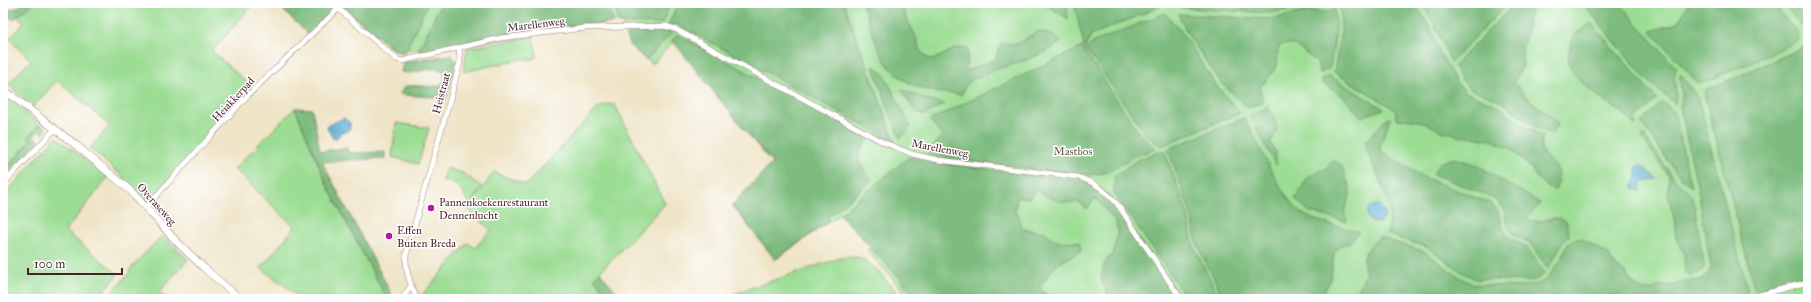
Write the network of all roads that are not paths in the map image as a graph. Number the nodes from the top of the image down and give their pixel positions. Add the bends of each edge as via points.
1 (332, 3) edge
2 (338, 9) junction
3 (459, 48) junction
4 (3, 89) edge
5 (54, 129) junction
6 (4, 182) edge
7 (147, 206) junction
8 (1808, 282) edge
9 (411, 286) junction
10 (240, 299) edge
11 (402, 299) edge
12 (417, 299) edge
13 (1181, 299) edge
14 (1745, 299) edge

1 - 2 street
2 - 3 street via 396,59 402,61
2 - 7 street, Heiakkerpad via 248,95
3 - 9 street, Heistraat via 460,62 406,255 405,266
3 - 13 street, Marellenweg via 501,38 585,28 665,26 682,32 884,142 912,154 946,161 1078,177 1093,182 1107,192 1118,205
4 - 5 street, Overaseweg
5 - 6 street
5 - 7 street, Overaseweg
7 - 10 street, Overaseweg via 187,252
8 - 14 street
9 - 11 street
9 - 12 street, Heistraat

